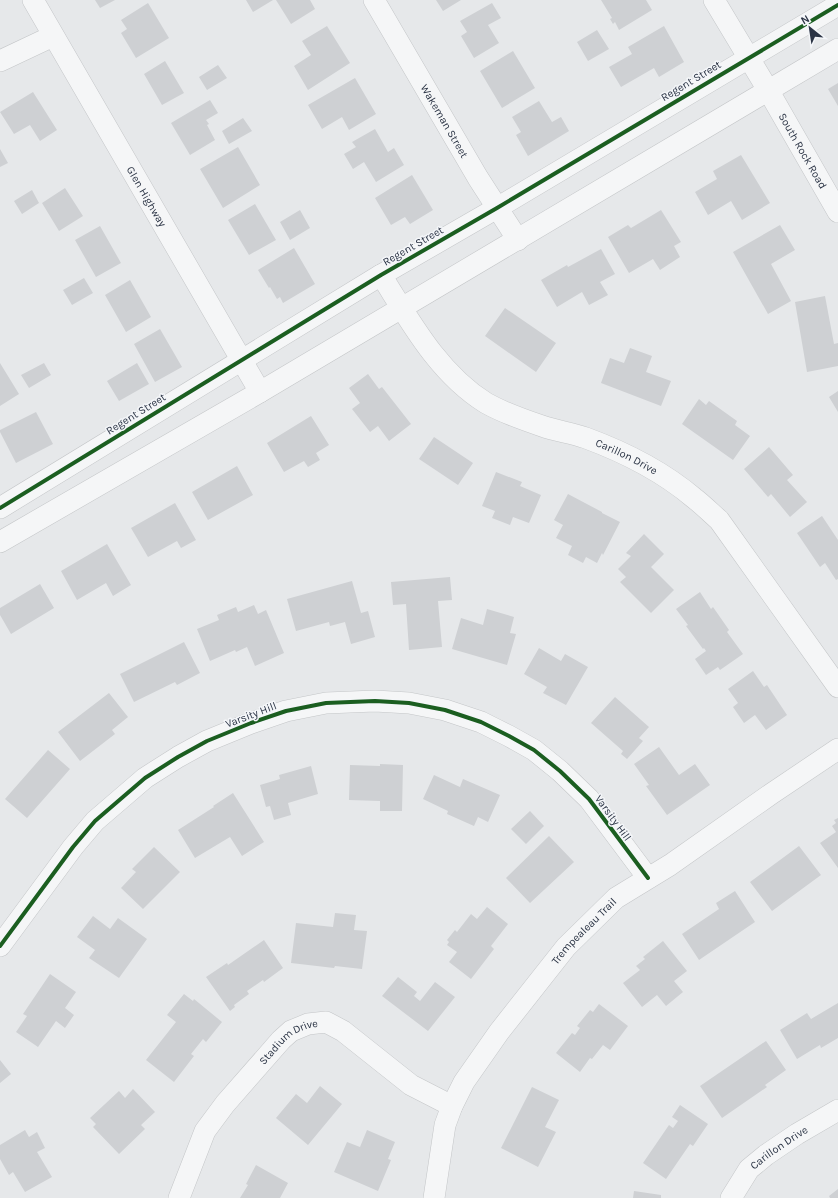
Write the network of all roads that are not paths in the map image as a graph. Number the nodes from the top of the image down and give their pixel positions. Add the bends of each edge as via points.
1 (33, 0) edge
2 (374, 0) edge
3 (714, 0) edge
4 (838, 5) edge
5 (53, 36) junction
6 (838, 49) edge
7 (749, 57) junction
8 (0, 61) edge
9 (768, 90) junction
10 (497, 208) junction
11 (838, 212) edge
12 (518, 240) junction
13 (381, 274) junction
14 (402, 308) junction
15 (241, 360) junction
16 (260, 392) junction
17 (0, 508) edge
18 (2, 535) edge
19 (838, 687) edge
20 (838, 749) edge
21 (648, 878) junction
22 (0, 946) edge
23 (452, 1106) junction
24 (838, 1110) edge
25 (179, 1198) edge
26 (434, 1198) edge
27 (731, 1198) edge

1 - 5 street, Glen Highway
2 - 10 street, Wakeman Street
3 - 7 street, South Rock Road
4 - 7 street, Regent Street
5 - 8 street
5 - 15 street, Glen Highway
6 - 9 street
7 - 9 street, South Rock Road
7 - 10 street, Regent Street
9 - 11 street, South Rock Road
9 - 12 street
10 - 12 street, Wakeman Street
10 - 13 street, Regent Street
12 - 14 street
13 - 14 street, Carillon Drive
13 - 15 street, Regent Street
14 - 16 street
14 - 19 street, Carillon Drive via 436,358 462,385 486,403 542,426 585,437 627,455 667,477 694,498 719,520
15 - 16 street, Glen Highway
15 - 17 street, Regent Street
16 - 18 street
20 - 21 street, Trempealeau Trail
21 - 22 street, Varsity Hill via 589,799 534,750 510,736 481,722 445,710 409,703 326,703 286,711 207,741 145,778 95,821 44,884
21 - 23 street, Trempealeau Trail via 616,898 566,947 499,1032 464,1082
23 - 25 street, Stadium Drive via 411,1085 343,1031 326,1022 308,1024 291,1031 281,1040 225,1104 205,1131
23 - 26 street, Trempealeau Trail via 445,1125
24 - 27 street, Carillon Drive via 766,1155 749,1169

